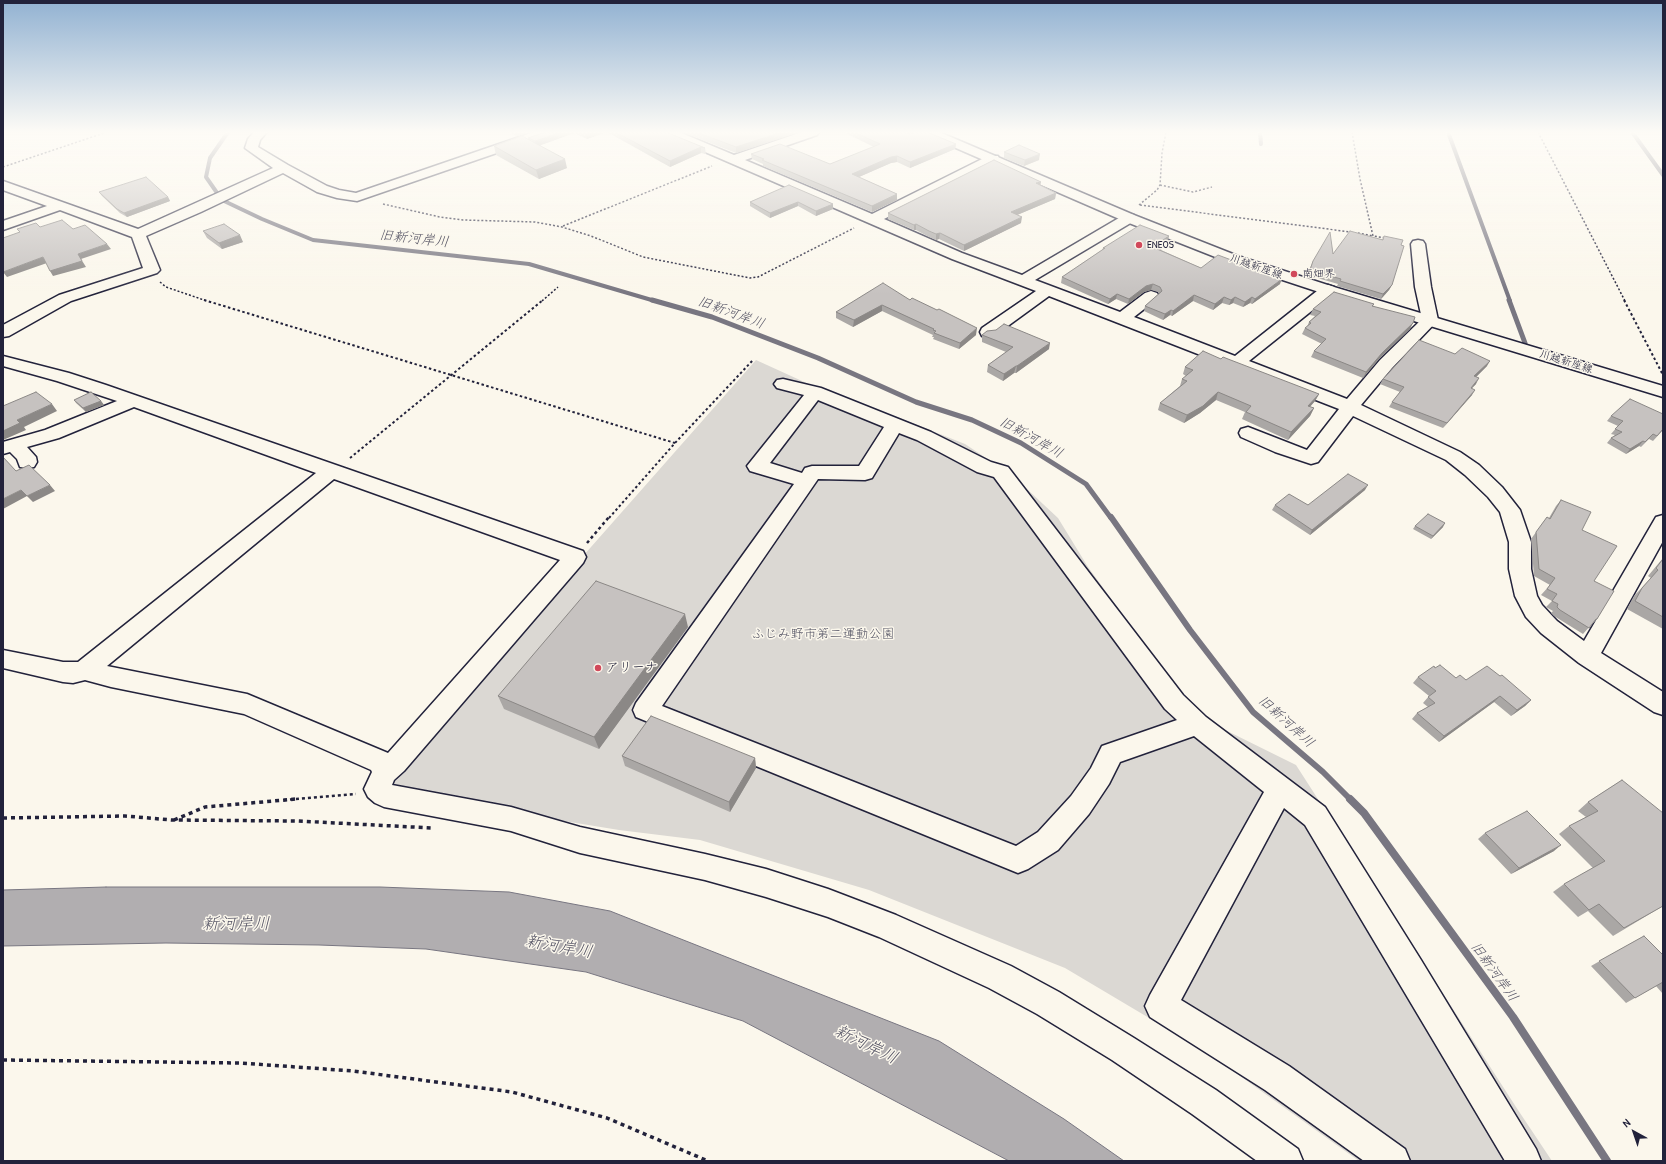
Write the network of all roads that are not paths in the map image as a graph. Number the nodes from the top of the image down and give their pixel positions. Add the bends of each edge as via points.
1 (7, 186) edge
2 (244, 186) edge
3 (317, 186) edge
4 (390, 186) edge
5 (798, 186) edge
6 (937, 186) edge
7 (1055, 186) edge
8 (59, 206) junction
9 (873, 218) junction
10 (1127, 218) junction
11 (3, 226) edge
12 (138, 234) junction
13 (1418, 244) road end
14 (1023, 281) junction
15 (1048, 290) junction
16 (1328, 290) junction
17 (1152, 296) dead end
18 (1122, 318) junction
19 (1430, 320) junction
20 (3, 332) edge
21 (988, 332) edge
22 (3, 361) edge
23 (1238, 362) junction
24 (783, 384) dead end
25 (815, 392) junction
26 (1663, 392) edge
27 (133, 401) junction
28 (1350, 407) junction
29 (895, 424) junction
30 (1248, 432) dead end
31 (8, 446) edge
32 (27, 462) dead end
33 (332, 471) junction
34 (807, 481) junction
35 (1663, 522) edge
36 (1587, 656) junction
37 (3, 659) edge
38 (85, 670) junction
39 (1663, 705) edge
40 (1197, 724) junction
41 (382, 782) junction
42 (1280, 789) junction
43 (1286, 1161) edge
44 (1393, 1161) edge
45 (1524, 1161) edge

1 - 8 street
2 - 12 street
3 - 4 street via 357,198
5 - 9 street
6 - 9 street
7 - 10 street, 川越新座線
8 - 11 street
8 - 12 street
9 - 14 street via 957,256
10 - 14 street
10 - 16 street, 川越新座線 via 1202,248
12 - 20 street via 152,270 65,298
13 - 19 street
14 - 15 street
15 - 18 street
15 - 21 street
16 - 19 street, 川越新座線
16 - 23 street
17 - 18 street
18 - 23 street
19 - 26 street, 川越新座線
19 - 28 street via 1386,364
22 - 27 street via 63,377
23 - 28 street
24 - 25 street
25 - 29 street
25 - 34 street via 757,466
27 - 31 street via 52,434
27 - 33 street
28 - 30 street via 1311,458
28 - 36 street via 1453,456 1495,492 1510,510 1520,542 1520,569 1526,596 1534,611 1549,627
29 - 34 street via 865,472 812,474
29 - 40 street via 984,467 1001,472 1174,702
31 - 32 street via 26,457
33 - 38 street
33 - 41 street via 575,557 395,763
34 - 40 street via 645,710 1018,860 1048,841 1070,817 1100,776 1111,754
35 - 36 street
36 - 39 street
37 - 38 street via 63,672
38 - 41 street via 248,704 381,762
40 - 42 street
41 - 43 street via 384,795 512,819 580,840 705,867 828,903 886,925 1000,977 1048,1003 1204,1102
42 - 44 street via 1161,1006 1277,1078
42 - 45 street via 1315,816

